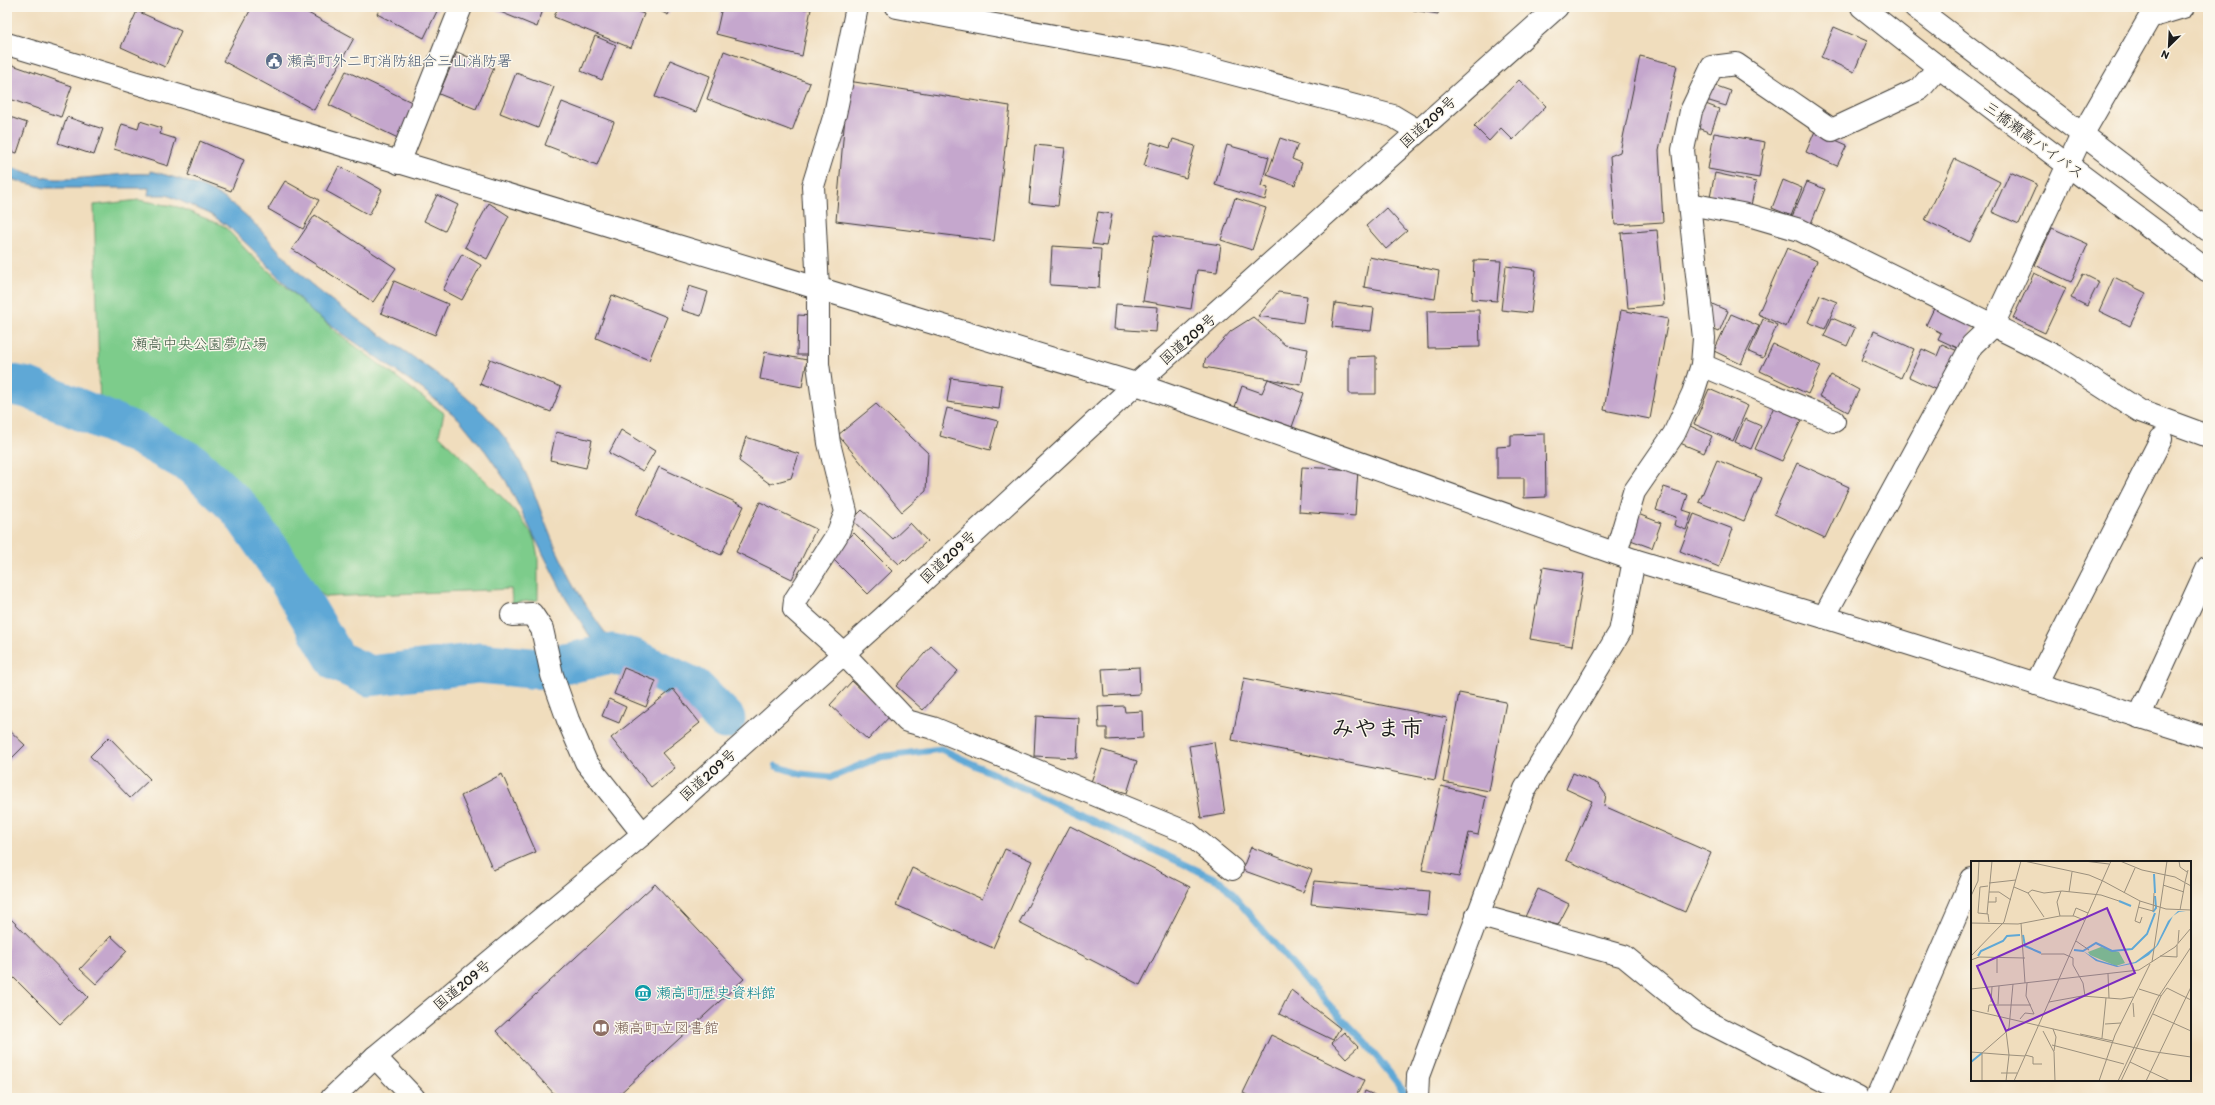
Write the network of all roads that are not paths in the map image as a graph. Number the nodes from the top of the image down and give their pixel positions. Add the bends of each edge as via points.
1 (461, 7) edge
2 (857, 7) edge
3 (897, 7) edge
4 (1557, 7) edge
5 (1862, 7) edge
6 (1915, 7) edge
7 (2183, 7) edge
8 (7, 44) edge
9 (1938, 68) junction
10 (1418, 131) junction
11 (2082, 135) junction
12 (399, 163) junction
13 (2068, 164) junction
14 (1690, 204) junction
15 (2208, 230) edge
16 (2208, 271) edge
17 (818, 289) junction
18 (1993, 324) junction
19 (1702, 365) junction
20 (1136, 384) junction
21 (1834, 421) dead end
22 (2208, 436) edge
23 (2161, 439) dead end
24 (1625, 556) junction
25 (2208, 567) edge
26 (512, 615) dead end
27 (1824, 616) junction
28 (843, 653) junction
29 (2036, 684) junction
30 (2139, 717) junction
31 (2208, 738) edge
32 (643, 834) junction
33 (1232, 869) dead end
34 (1971, 881) edge
35 (1477, 915) junction
36 (375, 1058) junction
37 (332, 1098) edge
38 (414, 1098) edge
39 (1417, 1098) edge
40 (1858, 1098) edge
41 (1877, 1098) edge

1 - 12 main road
2 - 17 main road via 835,114 813,186
3 - 10 main road via 1173,58 1393,116
4 - 10 main road, 国道209号
5 - 9 main road, 三橋瀬高バイパス
6 - 11 main road
7 - 11 main road via 2150,17
8 - 12 main road
9 - 13 main road, 三橋瀬高バイパス
9 - 14 main road via 1920,89 1832,130 1736,64 1712,67 1691,111 1683,150
10 - 20 main road, 国道209号
11 - 13 main road
11 - 15 main road
12 - 17 main road
13 - 16 main road, 三橋瀬高バイパス
13 - 18 main road
14 - 18 main road via 1752,216 1800,230
14 - 19 main road via 1704,338
17 - 20 main road
17 - 28 main road via 818,364 829,442 846,512 837,535 795,600 794,609
18 - 22 main road via 2055,356 2140,411
18 - 27 main road via 1972,345
19 - 21 main road
19 - 24 main road via 1693,393 1674,434 1634,492
20 - 24 main road
20 - 28 main road, 国道209号
23 - 29 main road
24 - 27 main road
24 - 35 main road via 1620,632 1525,789
25 - 30 main road
26 - 32 main road via 532,614 542,629 552,675 586,762
27 - 29 main road
28 - 32 main road, 国道209号
28 - 33 main road via 906,721 933,728 1188,833
29 - 30 main road
30 - 31 main road
32 - 36 main road, 国道209号
34 - 41 main road
35 - 39 main road via 1418,1076
35 - 40 main road via 1624,956 1700,1018
36 - 37 main road, 国道209号
36 - 38 main road

